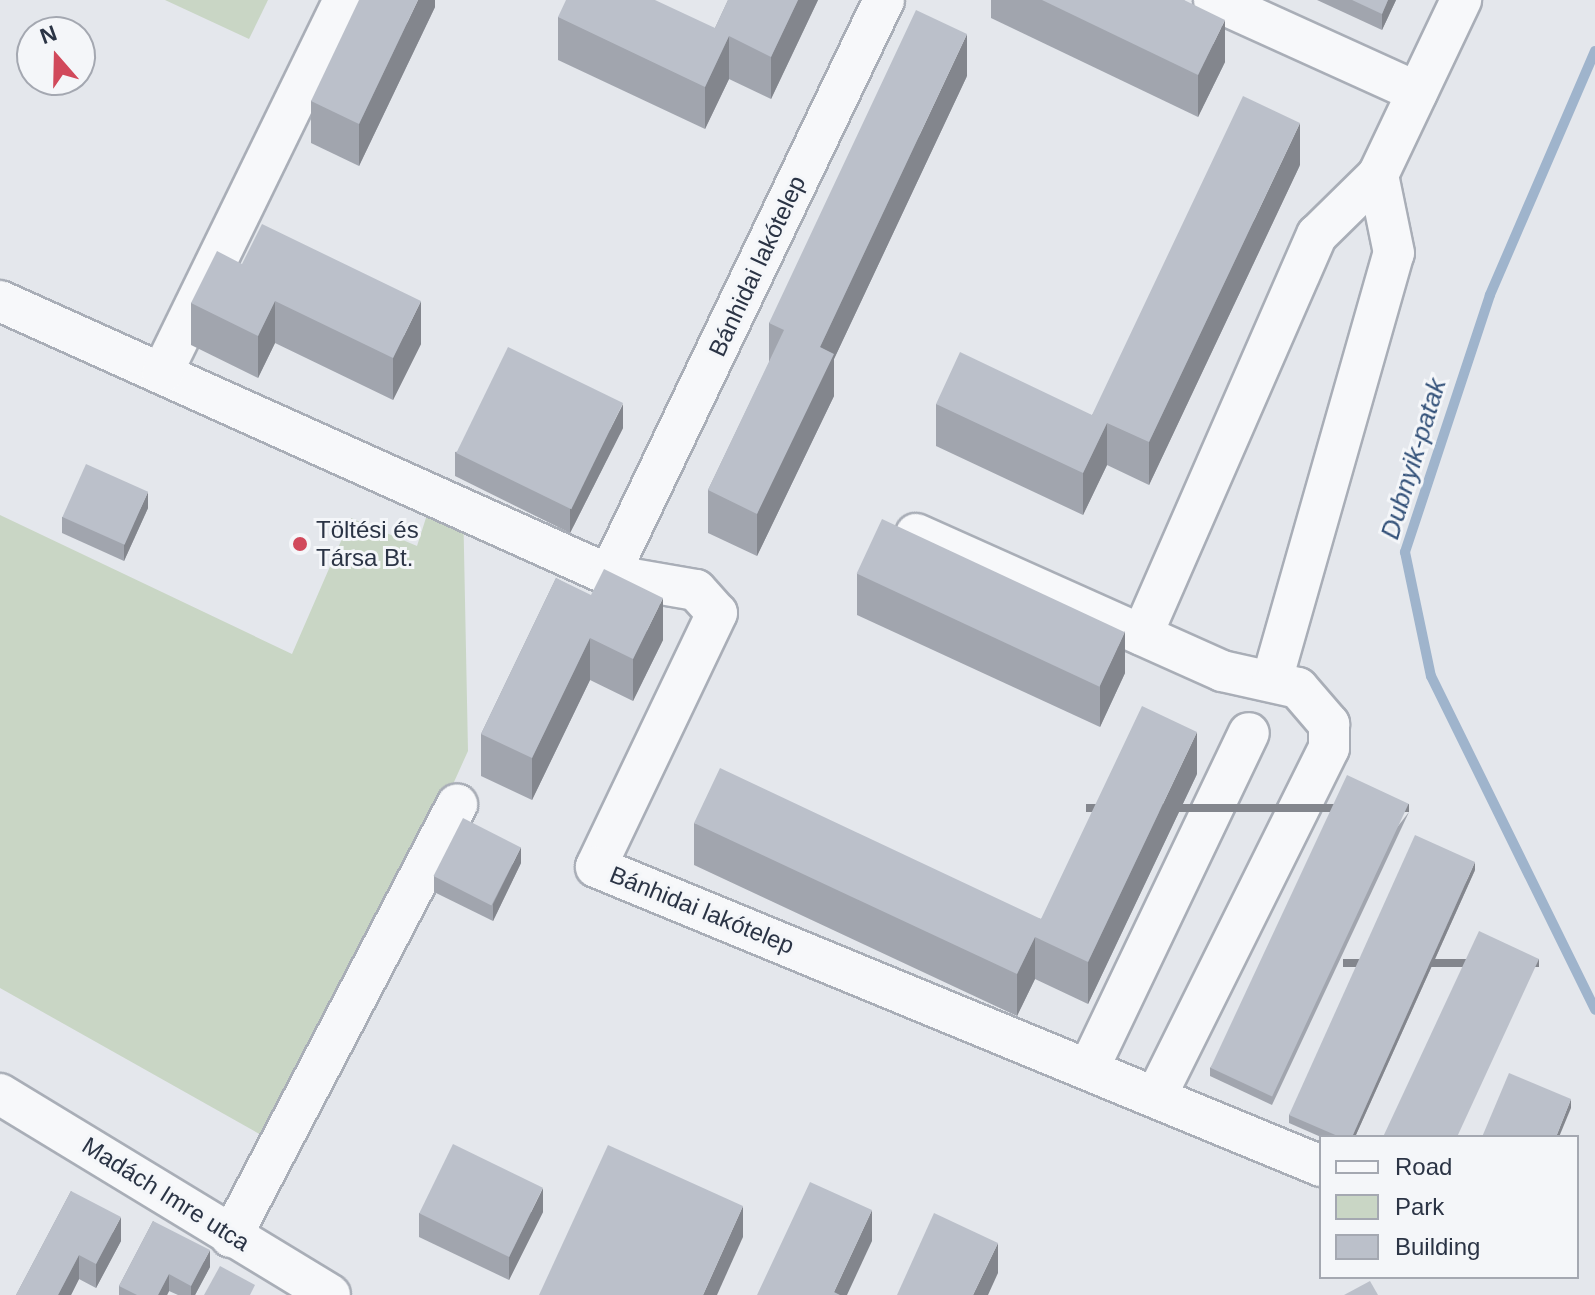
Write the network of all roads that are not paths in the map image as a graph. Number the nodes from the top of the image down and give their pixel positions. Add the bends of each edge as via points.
1 (344, 0) edge
2 (884, 0) edge
3 (1214, 0) edge
4 (1461, 0) edge
5 (1417, 92) junction
6 (1378, 175) junction
7 (0, 301) edge
8 (162, 373) junction
9 (916, 534) edge
10 (609, 575) junction
11 (1142, 635) junction
12 (1272, 680) junction
13 (1249, 733) dead end
14 (457, 804) dead end
15 (1089, 1068) junction
16 (0, 1094) edge
17 (1156, 1096) junction
18 (1319, 1165) edge
19 (231, 1237) junction
20 (330, 1295) edge

1 - 8 street
2 - 10 street, Bánhidai lakótelep
3 - 5 street
4 - 5 street
5 - 6 street
6 - 11 street via 1317,235
6 - 12 street via 1394,253
7 - 8 street, Bánhidai lakótelep
8 - 10 street, Bánhidai lakótelep
9 - 11 street
10 - 15 street, Bánhidai lakótelep via 696,590 717,613 596,867
11 - 12 street via 1222,671
12 - 17 street via 1298,688 1317,705 1329,724 1329,748
13 - 15 street
14 - 19 street
15 - 17 street, Bánhidai lakótelep
16 - 19 street, Madách Imre utca
17 - 18 street, Bánhidai lakótelep
19 - 20 street, Madách Imre utca

